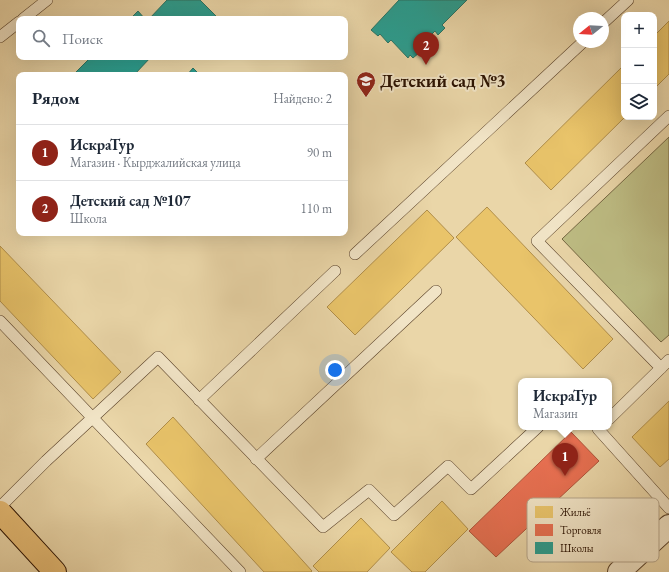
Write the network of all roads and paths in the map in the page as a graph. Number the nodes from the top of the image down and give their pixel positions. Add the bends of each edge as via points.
1 (47, 0) edge
2 (628, 0) edge
3 (27, 16) edge
4 (609, 17) edge
5 (16, 24) edge
6 (0, 37) edge
7 (577, 48) edge
8 (669, 116) edge
9 (355, 254) dead end
10 (335, 271) dead end
11 (436, 291) dead end
12 (0, 321) edge
13 (665, 364) edge
14 (199, 400) junction
15 (612, 415) edge
16 (93, 418) junction
17 (535, 430) edge
18 (600, 430) edge
19 (256, 459) junction
20 (0, 508) edge
21 (669, 508) edge
22 (0, 512) edge
23 (669, 526) edge
24 (659, 535) edge
25 (630, 562) edge
26 (55, 572) edge
27 (240, 572) edge
28 (619, 572) edge

1 - 3 lane
2 - 4 lane
5 - 6 lane
7 - 9 lane
8 - 13 lane via 537,241
10 - 14 lane
11 - 19 lane
12 - 16 lane
13 - 15 lane
14 - 16 lane via 158,357
14 - 19 lane
16 - 20 lane
16 - 27 lane
17 - 19 lane via 471,488 448,466 394,515 369,490 323,527
18 - 21 lane
22 - 26 main road
23 - 24 street
25 - 28 street

